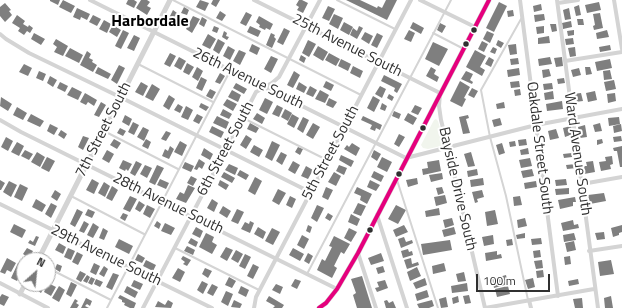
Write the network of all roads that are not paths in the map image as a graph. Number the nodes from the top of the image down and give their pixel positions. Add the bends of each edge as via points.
1 (90, 0) edge
2 (170, 0) edge
3 (173, 0) edge
4 (254, 0) edge
5 (320, 0) edge
6 (337, 0) edge
7 (411, 0) edge
8 (420, 0) edge
9 (450, 0) edge
10 (489, 0) edge
11 (520, 0) edge
12 (578, 0) edge
13 (614, 0) edge
14 (557, 2) edge
15 (444, 12) junction
16 (522, 18) junction
17 (306, 25) junction
18 (620, 26) edge
19 (475, 27) junction
20 (395, 29) junction
21 (154, 32) junction
22 (0, 34) edge
23 (433, 34) junction
24 (464, 49) junction
25 (622, 49) edge
26 (622, 52) edge
27 (288, 58) junction
28 (565, 61) junction
29 (378, 62) junction
30 (137, 64) junction
31 (230, 70) junction
32 (410, 78) junction
33 (265, 87) junction
34 (440, 93) junction
35 (361, 95) junction
36 (120, 97) junction
37 (213, 102) junction
38 (622, 109) edge
39 (243, 118) junction
40 (572, 118) junction
41 (0, 120) edge
42 (536, 126) junction
43 (345, 127) junction
44 (103, 131) junction
45 (196, 135) junction
46 (490, 137) junction
47 (376, 143) junction
48 (448, 148) junction
49 (226, 150) junction
50 (406, 158) junction
51 (327, 160) junction
52 (86, 164) junction
53 (178, 169) junction
54 (396, 178) junction
55 (622, 178) edge
56 (582, 184) junction
57 (310, 192) junction
58 (70, 196) junction
59 (162, 201) junction
60 (0, 204) edge
61 (377, 215) junction
62 (191, 216) junction
63 (53, 230) junction
64 (144, 234) junction
65 (622, 246) edge
66 (174, 248) junction
67 (589, 251) junction
68 (42, 252) edge
69 (358, 253) junction
70 (276, 258) junction
71 (128, 266) junction
72 (56, 272) edge
73 (307, 274) junction
74 (157, 280) junction
75 (0, 284) edge
76 (337, 289) junction
77 (594, 289) junction
78 (259, 290) junction
79 (20, 294) joint
80 (558, 296) junction
81 (111, 300) junction
82 (529, 300) junction
83 (48, 308) edge
84 (107, 308) edge
85 (143, 308) edge
86 (212, 308) edge
87 (254, 308) edge
88 (319, 308) edge
89 (376, 308) edge
90 (407, 308) edge
91 (438, 308) edge
92 (485, 308) edge
93 (531, 308) edge
94 (598, 308) edge

1 - 21 street, 26th Avenue South
2 - 21 street, 7th Street South
3 - 27 lane
4 - 17 street, 25th Avenue South
5 - 17 street, 6th Street South
6 - 20 lane
7 - 20 street, 5th Street South
8 - 15 street
9 - 15 lane
10 - 19 street
11 - 16 street, Oakdale Street South
12 - 14 street
13 - 18 street
14 - 28 street, Ward Avenue South
15 - 19 street
15 - 23 lane
16 - 42 street, Oakdale Street South
16 - 46 lane via 481,90
17 - 27 street, 6th Street South
17 - 29 street, 25th Avenue South
18 - 25 street
19 - 24 street
20 - 29 street, 5th Street South
21 - 30 street, 7th Street South
21 - 31 street, 26th Avenue South
22 - 36 street via 29,53
23 - 24 lane
23 - 32 lane
24 - 34 street
26 - 28 street
27 - 33 street, 6th Street South via 279,77
27 - 35 lane
28 - 40 street, Ward Avenue South
29 - 32 street, 25th Avenue South
29 - 35 street, 5th Street South
30 - 36 street, 7th Street South
30 - 37 lane
31 - 33 street, 26th Avenue South
31 - 37 lane
32 - 34 street, 25th Avenue South
32 - 47 lane
33 - 39 street, 6th Street South via 256,92
33 - 43 street, 26th Avenue South
34 - 48 street, Bayside Drive South via 438,106
34 - 50 street
35 - 43 street, 5th Street South
36 - 44 street, 7th Street South
36 - 45 street
37 - 45 lane
38 - 40 street
39 - 49 street, 6th Street South
39 - 51 lane
40 - 42 street
40 - 56 street, Ward Avenue South
41 - 52 street, 28th Avenue South
42 - 46 street
42 - 80 street, Oakdale Street South
43 - 47 street, 26th Avenue South
43 - 51 street, 5th Street South
44 - 52 street, 7th Street South
44 - 53 lane
45 - 49 street
45 - 53 lane
46 - 48 street
46 - 82 lane
47 - 50 street, 26th Avenue South
47 - 73 lane
48 - 50 street
48 - 92 street, Bayside Drive South
49 - 57 street
49 - 62 street, 6th Street South
50 - 54 street
51 - 57 street, 5th Street South
52 - 58 street, 7th Street South
52 - 59 street, 28th Avenue South
53 - 59 lane
54 - 61 street
54 - 91 lane
55 - 56 street
56 - 67 street, Ward Avenue South
57 - 70 street, 5th Street South
58 - 63 street, 7th Street South
58 - 64 lane
59 - 62 street, 28th Avenue South
59 - 64 lane
60 - 63 street, 29th Avenue South
61 - 69 street
61 - 90 street
62 - 66 street, 6th Street South
62 - 70 street, 28th Avenue South
63 - 68 street, 7th Street South
63 - 71 street, 29th Avenue South
64 - 71 lane
65 - 67 street
66 - 74 street, 6th Street South
66 - 78 lane
67 - 77 street, Ward Avenue South
69 - 76 street
69 - 89 street
70 - 73 street, 28th Avenue South
70 - 78 street, 5th Street South
71 - 74 street, 29th Avenue South
71 - 81 lane
72 - 81 lane
73 - 76 street, 28th Avenue South
74 - 85 street, 6th Street South
74 - 86 street, 29th Avenue South
75 - 79 street
76 - 88 street
77 - 80 street
77 - 94 street, Ward Avenue South
78 - 87 street, 5th Street South
79 - 83 street
80 - 82 street
81 - 84 lane
82 - 92 street
82 - 93 street

